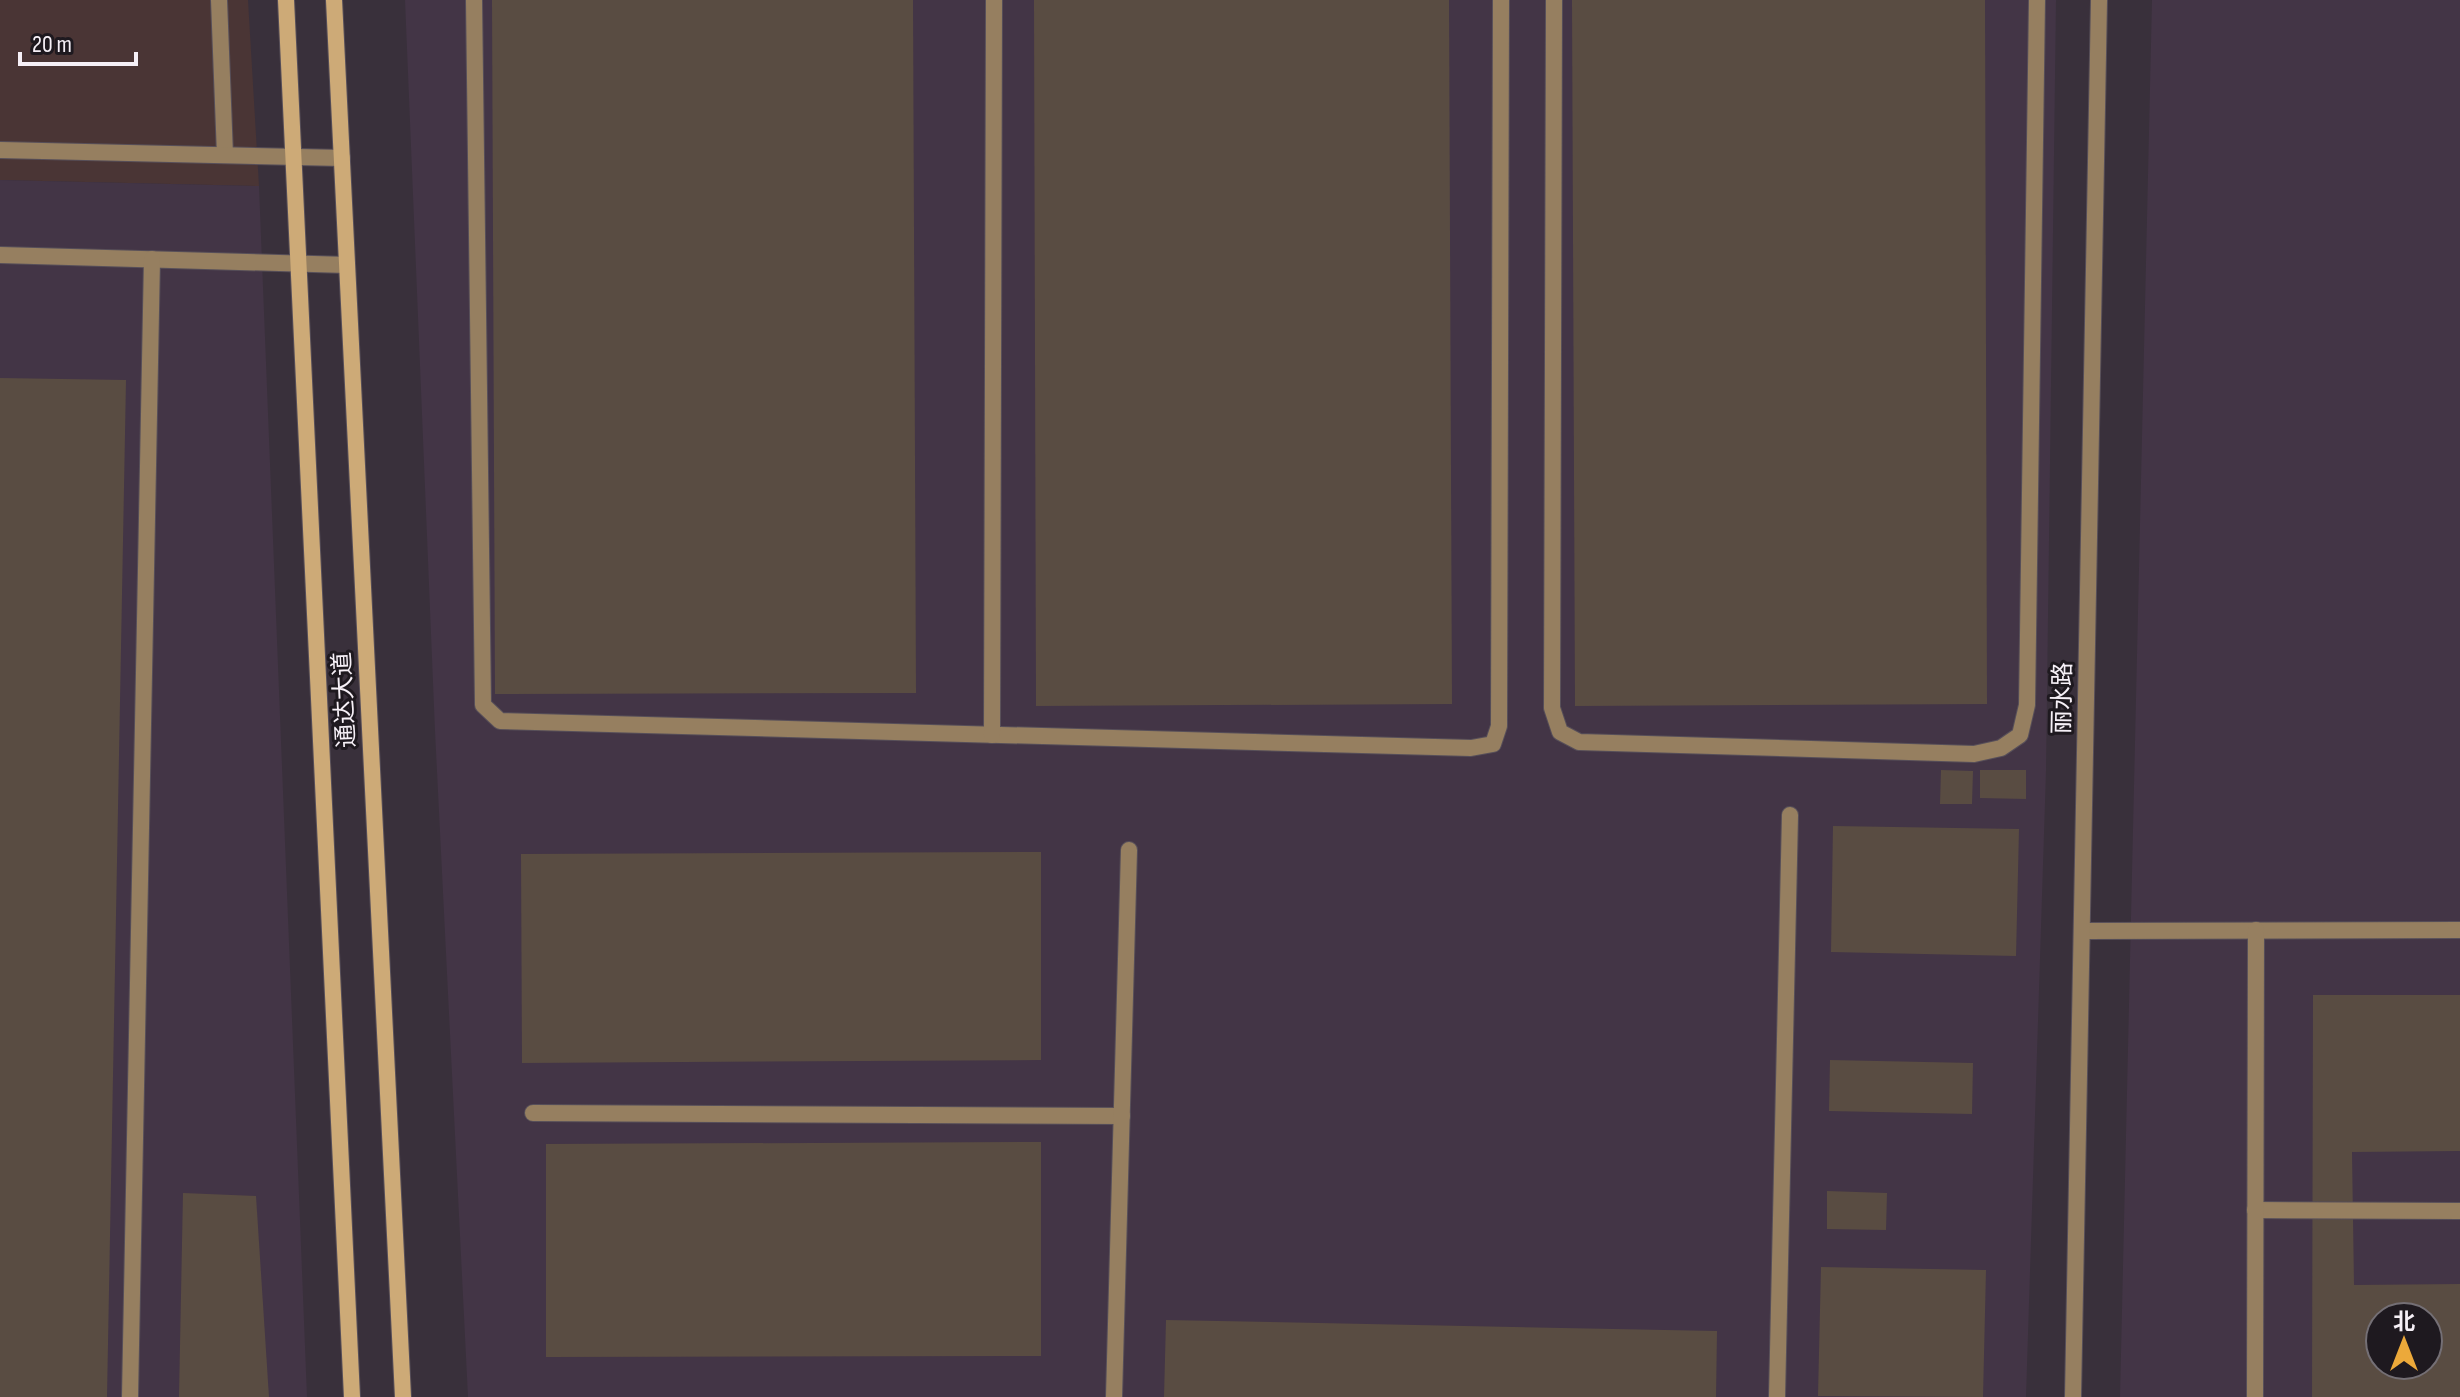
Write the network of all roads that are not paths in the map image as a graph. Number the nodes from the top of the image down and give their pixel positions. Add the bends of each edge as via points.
1 (219, 0) edge
2 (286, 0) edge
3 (334, 0) edge
4 (474, 0) edge
5 (994, 0) edge
6 (1501, 0) edge
7 (1554, 0) edge
8 (2037, 0) edge
9 (2099, 0) edge
10 (0, 150) edge
11 (225, 155) junction
12 (294, 156) junction
13 (342, 158) junction
14 (0, 255) edge
15 (152, 259) junction
16 (299, 263) junction
17 (347, 265) junction
18 (992, 735) junction
19 (1790, 815) dead end
20 (1129, 850) dead end
21 (2256, 930) junction
22 (2460, 930) edge
23 (2082, 931) junction
24 (533, 1113) dead end
25 (1122, 1116) junction
26 (2255, 1210) junction
27 (2460, 1211) edge
28 (130, 1397) edge
29 (352, 1397) edge
30 (403, 1397) edge
31 (1114, 1397) edge
32 (1777, 1397) edge
33 (2073, 1397) edge
34 (2255, 1397) edge

1 - 11 street
2 - 12 main road, 通达大道
3 - 13 main road, 通达大道
4 - 18 street via 483,705 500,721
5 - 18 street
6 - 18 street via 1499,726 1493,744 1471,748
7 - 8 street via 1552,708 1560,732 1579,742 1974,754 2001,748 2020,735 2027,705
9 - 23 street, 丽水路
10 - 11 street
11 - 12 street
12 - 13 street
12 - 16 main road, 通达大道
13 - 17 main road, 通达大道
14 - 15 street
15 - 16 street
15 - 28 street
16 - 17 street
16 - 29 main road, 通达大道
17 - 30 main road, 通达大道
19 - 32 street
20 - 25 street
21 - 22 street
21 - 23 street
21 - 26 street
23 - 33 street, 丽水路
24 - 25 street
25 - 31 street
26 - 27 street
26 - 34 street

